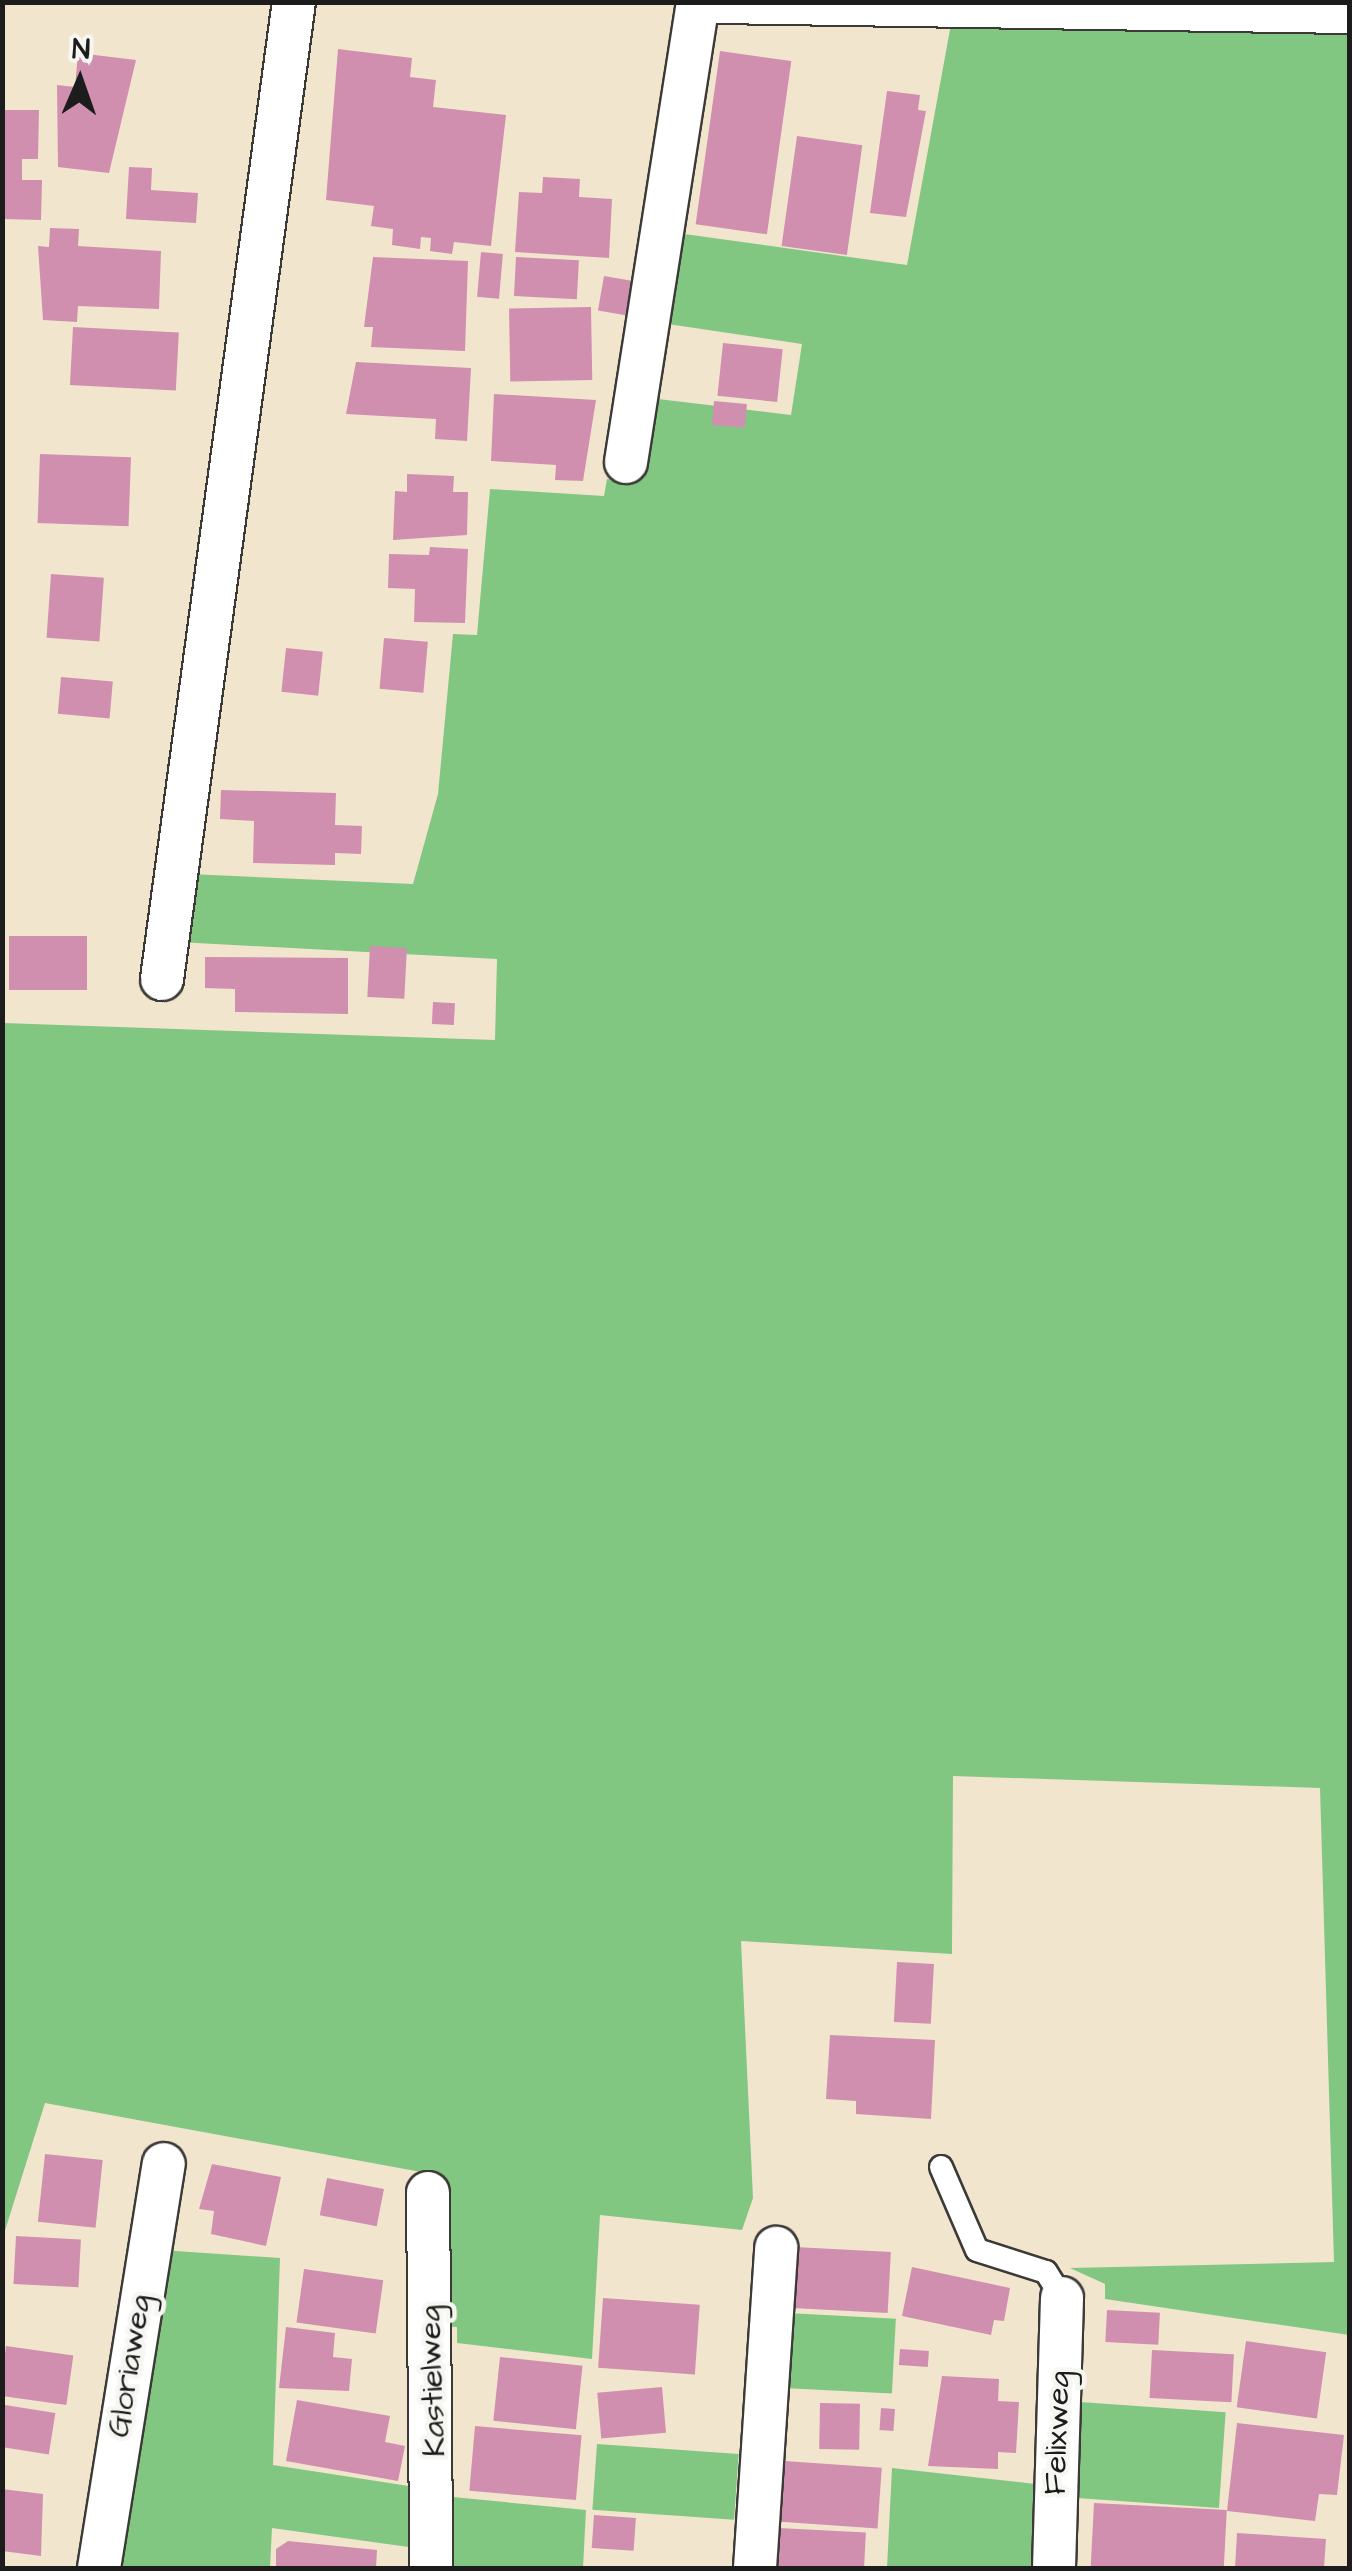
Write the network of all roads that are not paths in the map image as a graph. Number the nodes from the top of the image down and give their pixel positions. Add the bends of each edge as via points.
1 (294, 2) edge
2 (698, 2) edge
3 (718, 2) edge
4 (1350, 12) edge
5 (626, 462) dead end
6 (162, 979) dead end
7 (164, 2164) dead end
8 (941, 2167) dead end
9 (428, 2193) dead end
10 (776, 2248) dead end
11 (1062, 2298) joint
12 (99, 2568) edge
13 (431, 2568) edge
14 (755, 2568) edge
15 (1054, 2568) edge

1 - 6 street
2 - 5 street
3 - 4 street
7 - 12 street, Gloriaweg
8 - 11 lane via 977,2250 1046,2272
9 - 13 street, Kastielweg
10 - 14 street
11 - 15 street, Felixweg

